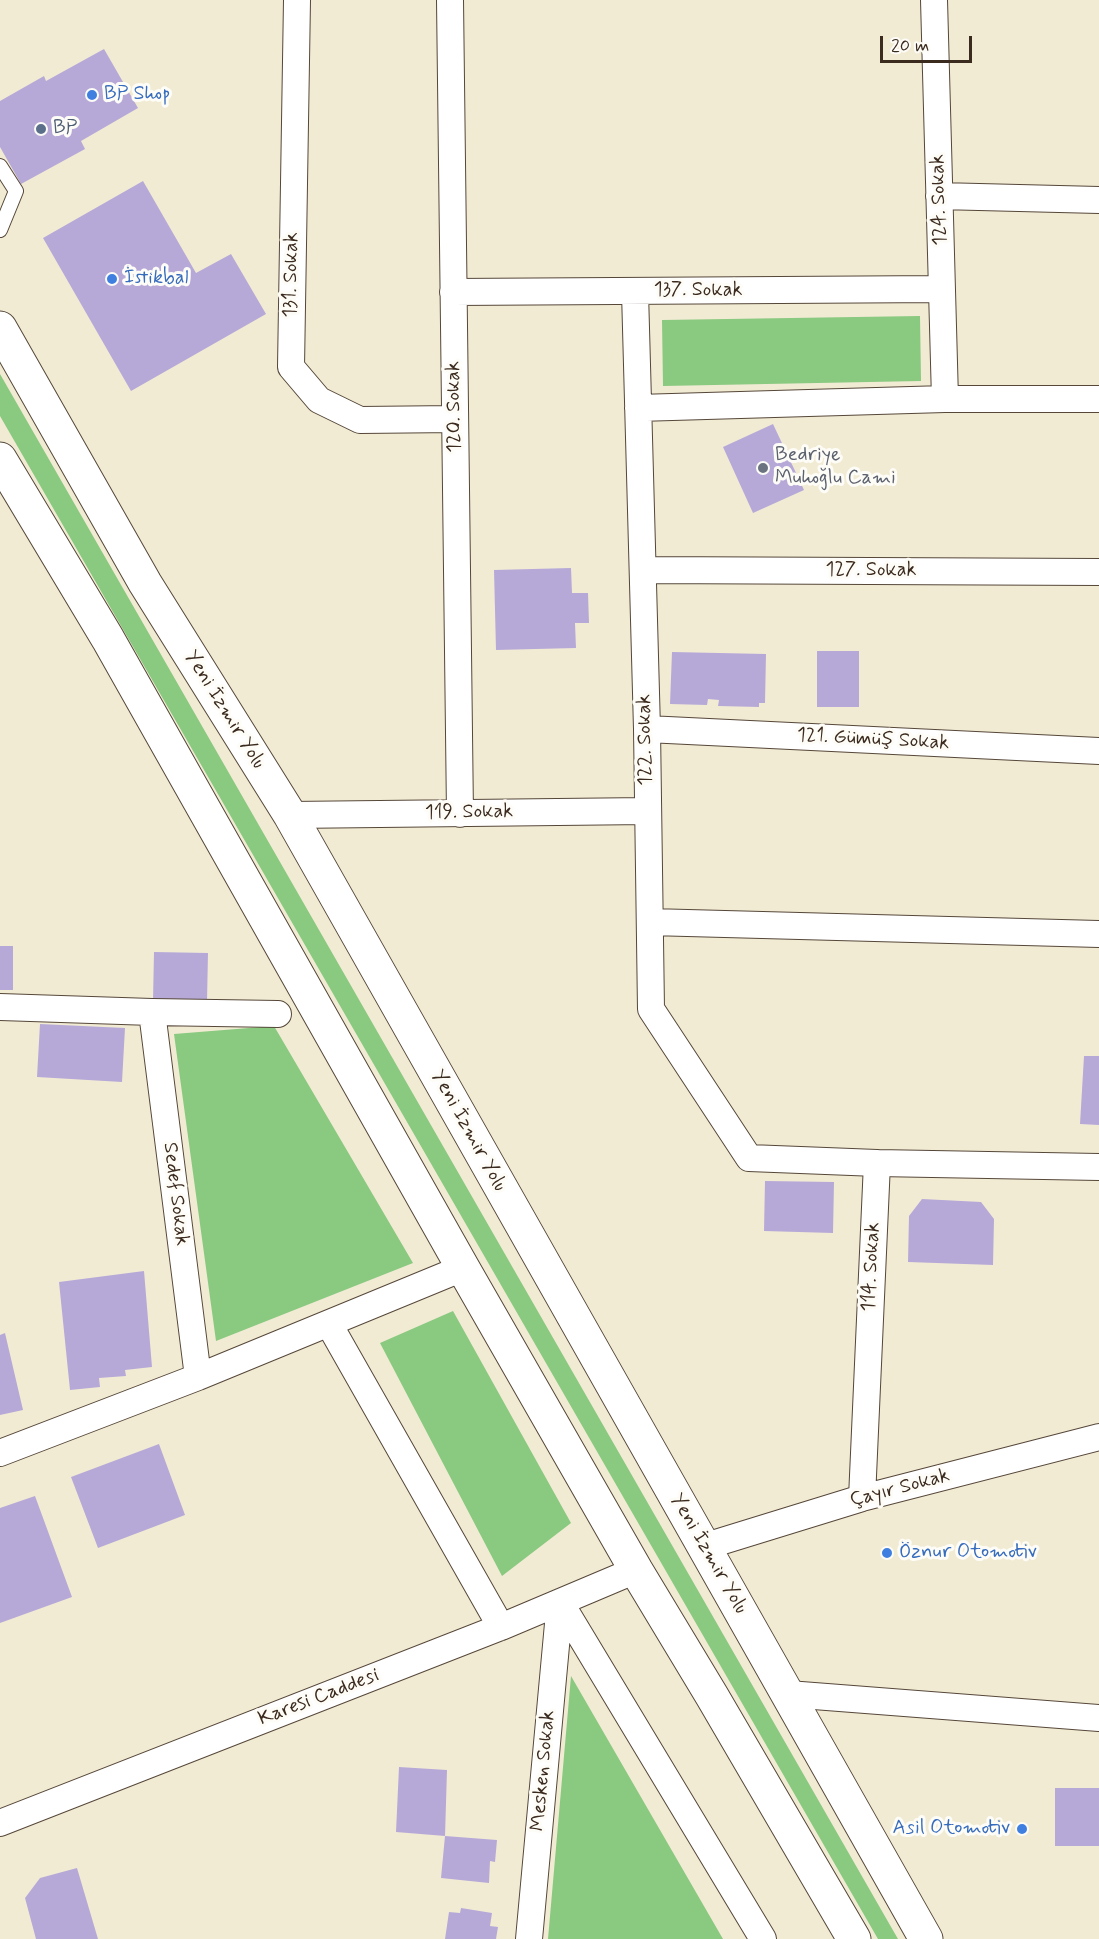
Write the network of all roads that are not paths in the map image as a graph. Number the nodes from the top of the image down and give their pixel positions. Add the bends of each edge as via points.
1 (297, 0) edge
2 (450, 0) edge
3 (934, 0) edge
4 (0, 166) edge
5 (939, 196) junction
6 (1099, 200) edge
7 (0, 230) edge
8 (942, 289) junction
9 (453, 292) junction
10 (635, 292) junction
11 (0, 328) edge
12 (945, 399) junction
13 (1099, 399) edge
14 (638, 408) junction
15 (455, 419) junction
16 (0, 459) edge
17 (642, 570) junction
18 (1099, 572) edge
19 (647, 729) junction
20 (1099, 751) edge
21 (647, 811) junction
22 (460, 814) junction
23 (290, 815) junction
24 (650, 922) junction
25 (1099, 934) edge
26 (0, 1006) edge
27 (152, 1012) junction
28 (278, 1014) dead end
29 (877, 1163) junction
30 (1099, 1167) edge
31 (463, 1268) junction
32 (329, 1324) junction
33 (198, 1377) junction
34 (1099, 1437) edge
35 (0, 1453) edge
36 (862, 1498) junction
37 (703, 1547) junction
38 (636, 1570) junction
39 (560, 1602) junction
40 (501, 1627) junction
41 (788, 1694) junction
42 (1099, 1718) edge
43 (0, 1823) edge
44 (529, 1939) edge
45 (763, 1939) edge
46 (854, 1939) edge
47 (926, 1939) edge

1 - 15 street, 131. Sokak via 291,367 320,400 360,420
2 - 9 street, 120. Sokak
3 - 5 street, 124. Sokak
4 - 7 lane via 16,191
5 - 6 street
5 - 8 street, 124. Sokak
8 - 10 street, 137. Sokak
8 - 12 street, 124. Sokak
9 - 10 street, 137. Sokak
9 - 15 street, 120. Sokak
10 - 14 street, 122. Sokak
11 - 23 highway, Yeni İzmir Yolu via 145,583
12 - 13 street
12 - 14 street
14 - 17 street, 122. Sokak
15 - 22 street, 120. Sokak
16 - 31 highway via 108,639
17 - 18 street, 127. Sokak
17 - 19 street, 122. Sokak
19 - 20 street, 121. Gümüş Sokak
19 - 21 street, 122. Sokak
21 - 22 street, 119. Sokak
21 - 24 street, 122. Sokak
22 - 23 street, 119. Sokak
23 - 37 highway, Yeni İzmir Yolu
24 - 25 street
24 - 29 street, 122. Sokak via 651,1009 749,1158
26 - 27 street
27 - 28 street
27 - 33 street, Sedef Sokak
29 - 30 street
29 - 36 street, 114. Sokak
31 - 32 street
31 - 38 highway
32 - 33 street
32 - 40 street
33 - 35 street
34 - 36 street, Çayır Sokak
36 - 37 street, Çayır Sokak
37 - 41 highway, Yeni İzmir Yolu
38 - 39 street, Karesi Caddesi
38 - 46 highway
39 - 40 street, Karesi Caddesi
39 - 44 street, Mesken Sokak
39 - 45 street
40 - 43 street, Karesi Caddesi
41 - 42 street
41 - 47 highway, Yeni İzmir Yolu

